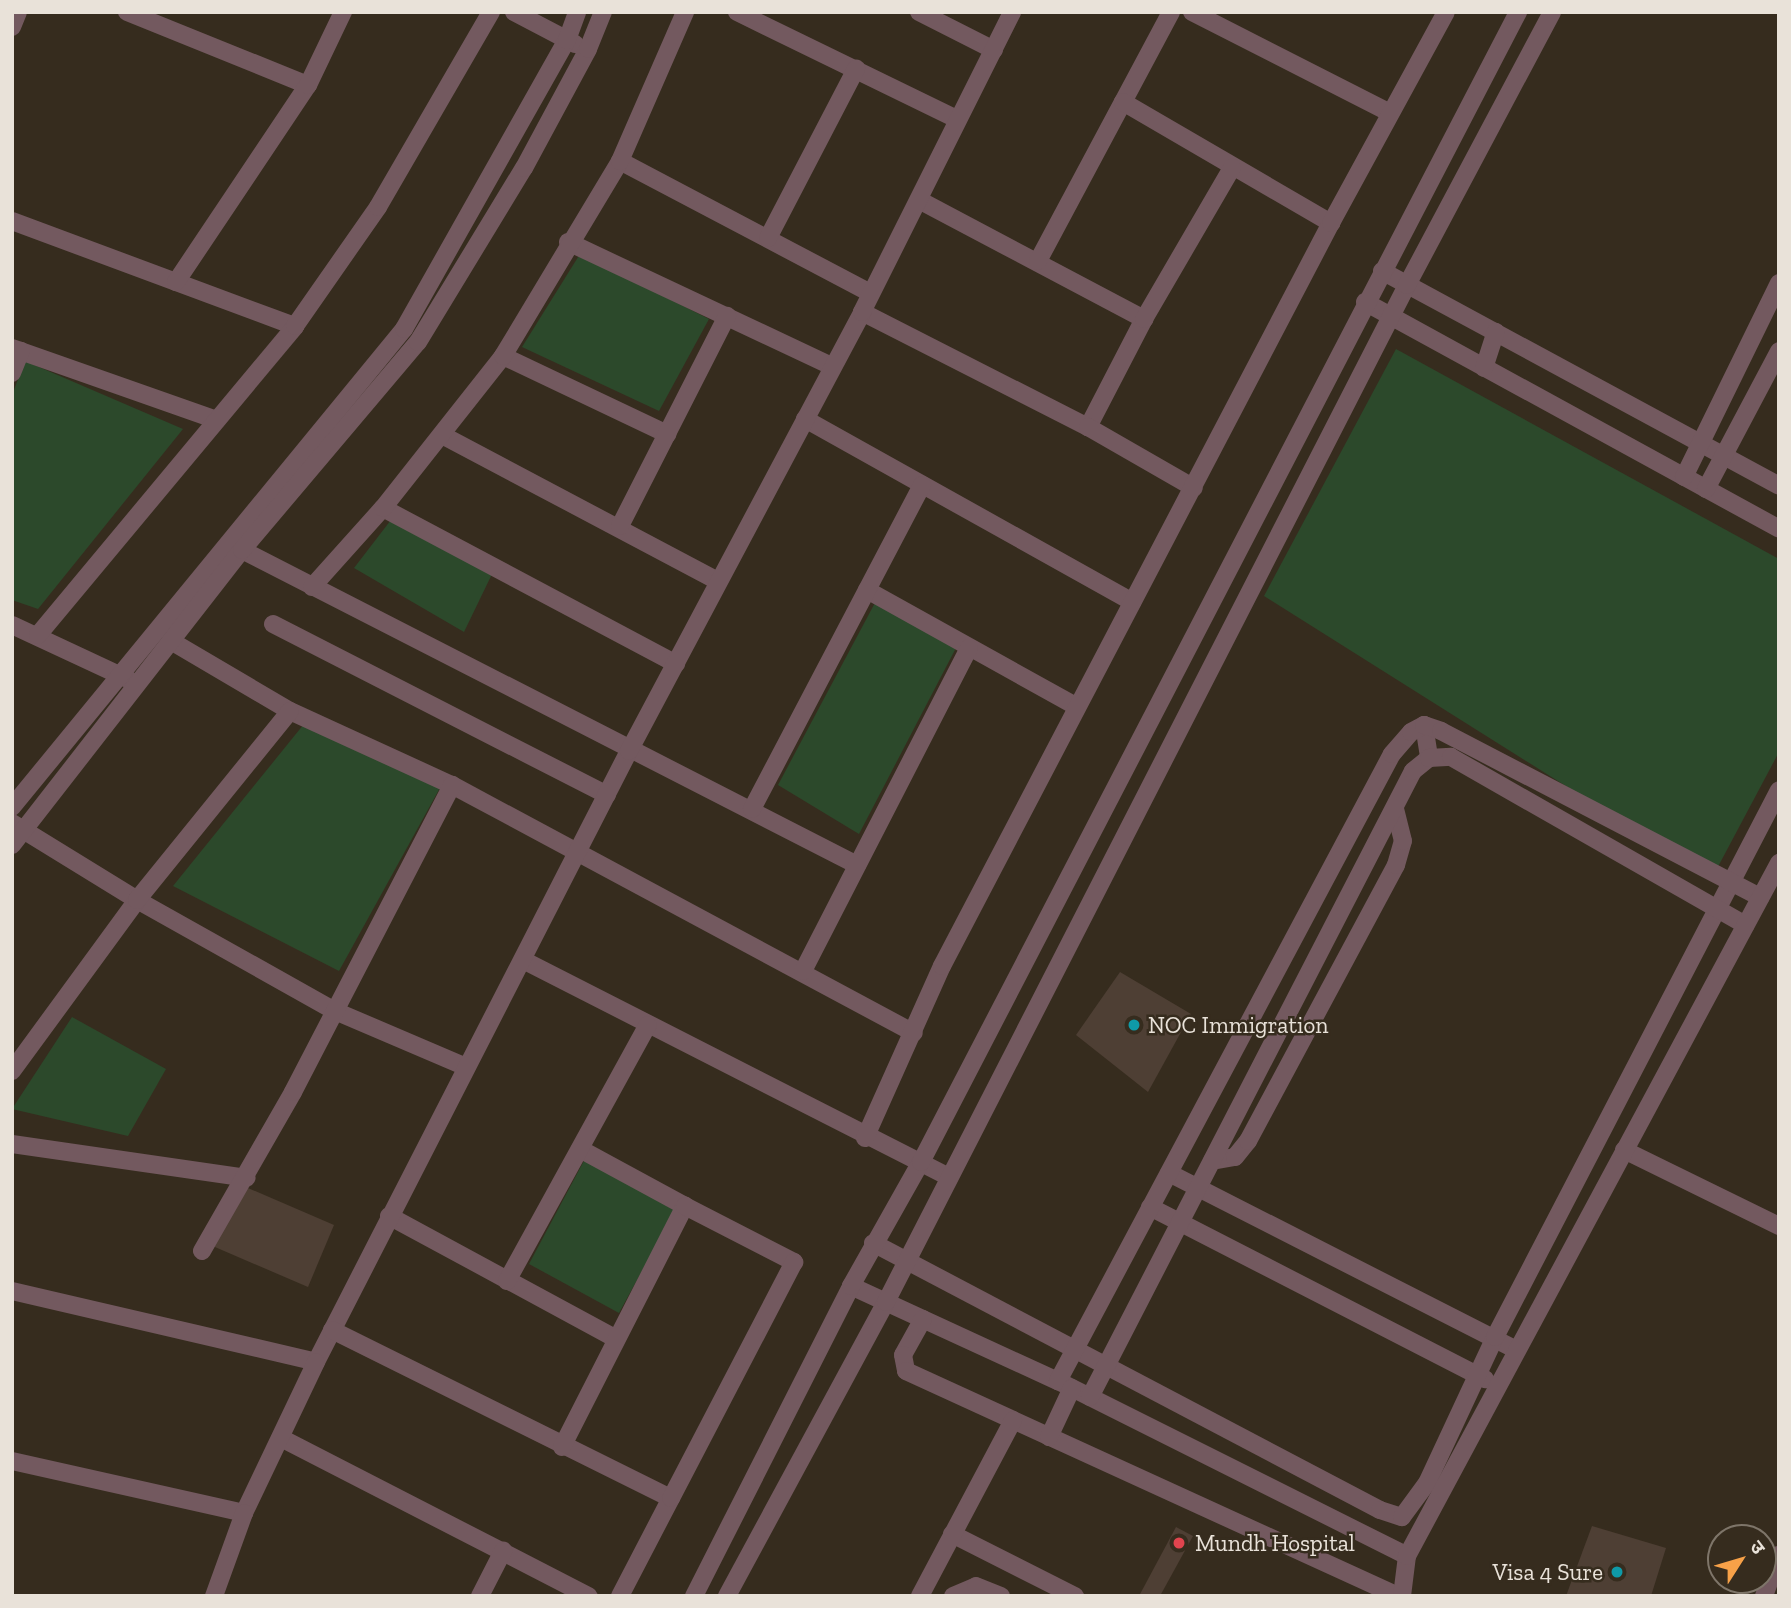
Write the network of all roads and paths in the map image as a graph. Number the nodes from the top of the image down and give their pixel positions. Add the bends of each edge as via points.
1 (18, 12) edge
2 (127, 12) edge
3 (343, 12) edge
4 (491, 12) edge
5 (514, 12) edge
6 (577, 12) edge
7 (603, 12) edge
8 (685, 12) edge
9 (737, 12) edge
10 (919, 12) edge
11 (1012, 12) edge
12 (1171, 12) edge
13 (1192, 12) edge
14 (1446, 12) edge
15 (1518, 12) edge
16 (1552, 12) edge
17 (12, 27) edge
18 (566, 40) junction
19 (588, 49) junction
20 (994, 50) junction
21 (856, 69) junction
22 (309, 85) junction
23 (1123, 102) junction
24 (1390, 113) junction
25 (956, 119) junction
26 (620, 161) junction
27 (1232, 168) junction
28 (919, 200) junction
29 (12, 221) edge
30 (1331, 223) junction
31 (768, 237) junction
32 (568, 242) junction
33 (1038, 261) junction
34 (1382, 271) junction
35 (176, 282) junction
36 (1407, 285) junction
37 (1777, 291) edge
38 (870, 293) junction
39 (1365, 302) junction
40 (862, 312) junction
41 (727, 316) junction
42 (1391, 317) junction
43 (1144, 319) junction
44 (295, 326) junction
45 (1496, 332) junction
46 (17, 349) edge
47 (1779, 351) edge
48 (503, 356) junction
49 (832, 366) junction
50 (1484, 368) junction
51 (12, 373) edge
52 (805, 419) junction
53 (217, 420) junction
54 (1088, 427) junction
55 (442, 435) junction
56 (667, 435) junction
57 (1700, 446) junction
58 (1724, 455) junction
59 (1684, 477) junction
60 (922, 485) junction
61 (1779, 486) edge
62 (1194, 488) junction
63 (1706, 489) junction
64 (383, 508) junction
65 (620, 526) junction
66 (1779, 529) edge
67 (242, 550) junction
68 (718, 581) junction
69 (312, 587) junction
70 (867, 590) junction
71 (1132, 602) junction
72 (273, 624) dead end
73 (12, 625) edge
74 (38, 635) junction
75 (172, 641) junction
76 (969, 648) junction
77 (676, 664) junction
78 (118, 674) junction
79 (137, 683) junction
80 (1077, 707) junction
81 (290, 711) junction
82 (1424, 725) junction
83 (629, 751) junction
84 (1429, 758) junction
85 (452, 785) junction
86 (1779, 790) edge
87 (607, 795) junction
88 (12, 807) edge
89 (752, 809) junction
90 (1395, 810) junction
91 (16, 833) edge
92 (577, 854) junction
93 (1779, 863) edge
94 (857, 865) junction
95 (1730, 881) junction
96 (1760, 897) junction
97 (137, 900) junction
98 (1715, 911) junction
99 (1745, 925) junction
100 (523, 960) junction
101 (803, 971) junction
102 (335, 1011) junction
103 (648, 1025) junction
104 (914, 1033) junction
105 (466, 1068) junction
106 (12, 1072) edge
107 (865, 1138) junction
108 (12, 1144) edge
109 (580, 1149) junction
110 (1624, 1150) junction
111 (1212, 1161) junction
112 (922, 1162) junction
113 (1169, 1173) junction
114 (948, 1177) junction
115 (247, 1178) junction
116 (1197, 1190) junction
117 (685, 1206) junction
118 (1150, 1207) junction
119 (389, 1216) junction
120 (1180, 1224) junction
121 (1779, 1226) edge
122 (873, 1243) junction
123 (202, 1251) dead end
124 (905, 1260) junction
125 (508, 1280) junction
126 (851, 1286) junction
127 (12, 1291) edge
128 (886, 1302) junction
129 (923, 1319) junction
130 (332, 1330) junction
131 (1495, 1337) junction
132 (615, 1338) junction
133 (1072, 1348) junction
134 (1517, 1350) junction
135 (316, 1362) junction
136 (1105, 1366) junction
137 (1477, 1375) junction
138 (1065, 1385) junction
139 (1498, 1386) junction
140 (1090, 1397) junction
141 (1013, 1420) junction
142 (1049, 1437) junction
143 (281, 1438) junction
144 (562, 1447) junction
145 (12, 1461) edge
146 (671, 1498) junction
147 (244, 1513) junction
148 (1402, 1517) junction
149 (953, 1534) junction
150 (503, 1551) junction
151 (1779, 1555) edge
152 (1407, 1556) junction
153 (214, 1596) edge
154 (480, 1596) edge
155 (589, 1596) edge
156 (620, 1596) edge
157 (694, 1596) edge
158 (727, 1596) edge
159 (920, 1596) edge
160 (953, 1596) edge
161 (1001, 1596) edge
162 (1075, 1596) edge
163 (1400, 1596) edge
164 (1763, 1596) edge

1 - 17 street
2 - 22 street
3 - 22 street
4 - 44 street via 372,216
5 - 18 street
6 - 18 street
7 - 19 street
8 - 26 street
9 - 21 street
10 - 20 street
11 - 20 street
12 - 23 street
13 - 24 street
14 - 24 street
15 - 34 street
16 - 36 street
18 - 19 street
18 - 78 street via 404,329
19 - 67 street via 497,215 418,342
20 - 25 street
21 - 25 street
21 - 31 street
22 - 35 street
23 - 27 street
23 - 33 street
24 - 30 street
25 - 28 street
26 - 31 street
26 - 32 street
27 - 30 street
27 - 43 street
28 - 33 street
28 - 38 street
29 - 35 street
30 - 62 street
31 - 38 street
32 - 41 street
32 - 48 street
33 - 43 street
34 - 36 street
34 - 39 street
35 - 44 street
36 - 42 street
36 - 45 street
37 - 57 street
38 - 40 street
39 - 42 street
39 - 112 street
40 - 49 street
40 - 54 street
41 - 49 street
41 - 56 street
42 - 50 street
42 - 114 street
43 - 54 street
44 - 53 street
45 - 50 street
45 - 57 street
46 - 51 street
46 - 53 street
47 - 58 street
48 - 55 street
48 - 56 street
49 - 52 street
50 - 59 street
52 - 60 street
52 - 68 street
53 - 74 street
54 - 62 street
55 - 64 street
55 - 65 street
56 - 65 street
57 - 58 street
57 - 59 street
58 - 61 street
58 - 63 street
59 - 63 street
60 - 70 street
60 - 71 street
62 - 71 street
63 - 66 street
64 - 69 street
64 - 77 street
65 - 68 street
67 - 69 street
67 - 75 street
68 - 77 street
69 - 83 street
70 - 76 street
70 - 89 street
71 - 80 street
72 - 87 street
73 - 74 street
74 - 78 street
75 - 79 street
75 - 81 street
76 - 80 street
76 - 94 street
77 - 83 street
78 - 79 street
78 - 88 street
79 - 91 street
80 - 104 street via 942,966
81 - 85 street
81 - 97 street
82 - 84 street
82 - 95 street
82 - 113 street via 1411,732 1392,754
83 - 87 street
83 - 89 street
84 - 90 street via 1413,771
84 - 98 street via 1451,757
85 - 92 street
85 - 102 street
86 - 95 street
87 - 92 street
89 - 94 street
90 - 111 street
90 - 111 street via 1403,841 1396,865 1248,1141 1235,1157
91 - 97 street
92 - 100 street
92 - 101 street
93 - 96 street
94 - 101 street
95 - 96 street
95 - 98 street
96 - 99 street
97 - 102 street
97 - 106 street
98 - 99 street
98 - 131 street
99 - 110 street
100 - 103 street
100 - 105 street
101 - 104 street
102 - 105 street
102 - 115 street
103 - 107 street
103 - 109 street
104 - 107 street
105 - 119 street
107 - 112 street
108 - 115 street
109 - 117 street
109 - 125 street
110 - 121 street
110 - 134 street
111 - 116 street
112 - 114 street
112 - 122 street
113 - 116 street
113 - 118 street
114 - 124 street
115 - 123 street
116 - 120 street
116 - 131 street
117 - 132 street
117 - 146 street via 794,1262
118 - 120 street
118 - 133 street
119 - 125 street
119 - 130 street
120 - 136 street
120 - 137 street
122 - 124 street
122 - 126 street
124 - 128 street
124 - 133 street
125 - 132 street
126 - 128 street
126 - 157 street
127 - 135 street
128 - 129 street
128 - 158 street
129 - 138 street
129 - 141 street via 903,1355 906,1371
130 - 135 street
130 - 144 street
131 - 134 street
131 - 137 street
132 - 144 street
133 - 136 street
133 - 138 street
134 - 139 street
135 - 143 street
136 - 140 street
136 - 148 street via 1380,1510
137 - 139 street
137 - 148 street via 1427,1483
138 - 140 street
138 - 142 street
139 - 152 street
140 - 152 street
141 - 142 street
141 - 149 street
142 - 163 street
143 - 147 street
143 - 150 street
144 - 146 street
145 - 147 street
146 - 156 street
147 - 153 street
148 - 152 street
149 - 159 street
149 - 162 street
150 - 154 street
150 - 155 street
151 - 164 street
152 - 163 street
160 - 161 street via 976,1586

